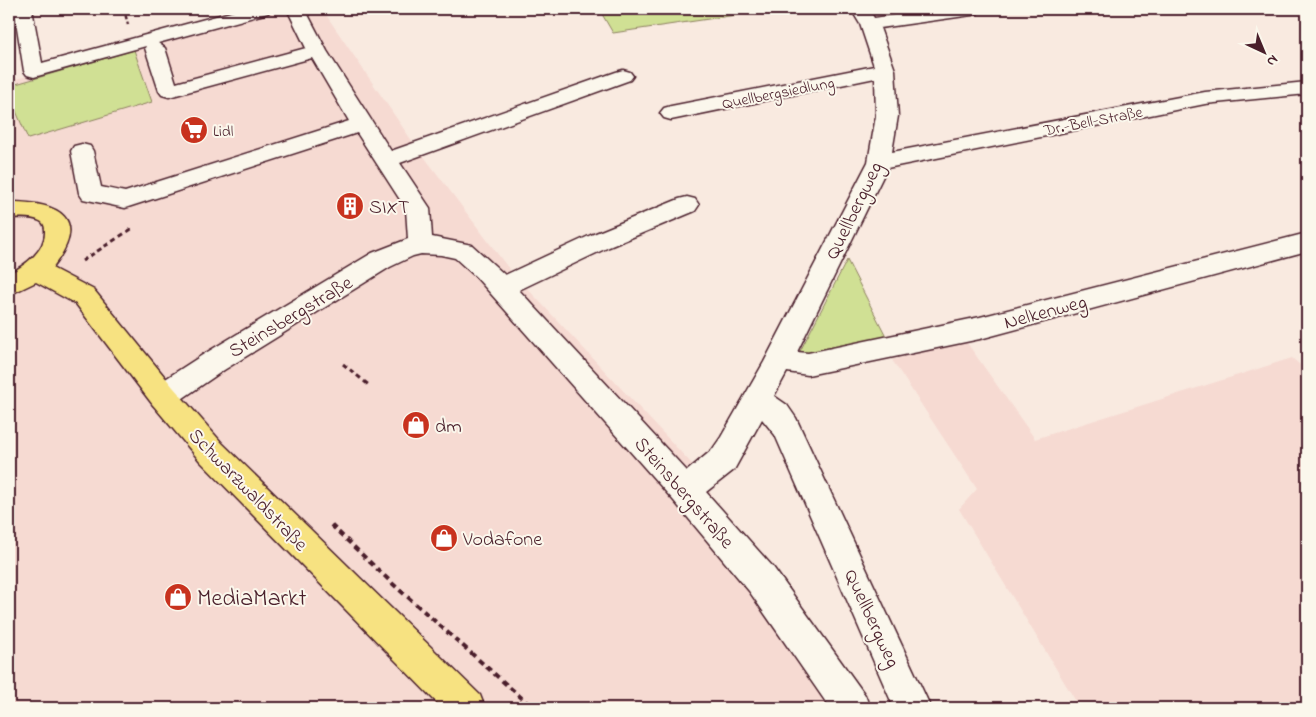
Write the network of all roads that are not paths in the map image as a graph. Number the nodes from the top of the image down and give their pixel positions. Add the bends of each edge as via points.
1 (23, 9) edge
2 (262, 9) edge
3 (296, 9) edge
4 (972, 9) edge
5 (864, 17) edge
6 (155, 48) dead end
7 (317, 51) junction
8 (885, 70) junction
9 (623, 76) dead end
10 (1307, 88) edge
11 (671, 113) dead end
12 (362, 124) junction
13 (82, 151) dead end
14 (387, 160) junction
15 (880, 162) junction
16 (687, 205) dead end
17 (9, 210) edge
18 (1307, 242) edge
19 (421, 245) junction
20 (35, 270) junction
21 (9, 285) edge
22 (502, 287) junction
23 (781, 357) junction
24 (163, 396) junction
25 (758, 400) junction
26 (686, 492) junction
27 (467, 708) edge
28 (852, 708) edge
29 (913, 708) edge

1 - 2 street via 34,71
3 - 7 street
4 - 5 street
5 - 8 street, Quellbergweg
6 - 7 street via 169,91
7 - 12 street
8 - 11 street, Quellbergsiedlung
8 - 15 street, Quellbergweg via 887,116
9 - 14 street
10 - 15 street, Dr.-Bell-Straße via 1205,98
12 - 13 street via 125,200 91,193
12 - 14 street
14 - 19 street via 418,208
15 - 23 street, Quellbergweg
16 - 22 street
17 - 20 main road via 44,212 55,219 59,229 58,242
18 - 23 street, Nelkenweg via 980,328 808,364
19 - 22 street, Steinsbergstraße via 462,251
19 - 24 street, Steinsbergstraße via 382,260
20 - 21 main road
20 - 24 main road, Schwarzwaldstraße via 85,297
22 - 26 street, Steinsbergstraße
23 - 25 street, Quellbergweg
24 - 27 main road, Schwarzwaldstraße via 211,452
25 - 26 street, Quellbergweg via 723,460
25 - 29 street, Quellbergweg via 777,414 786,427
26 - 28 street, Steinsbergstraße via 761,579

